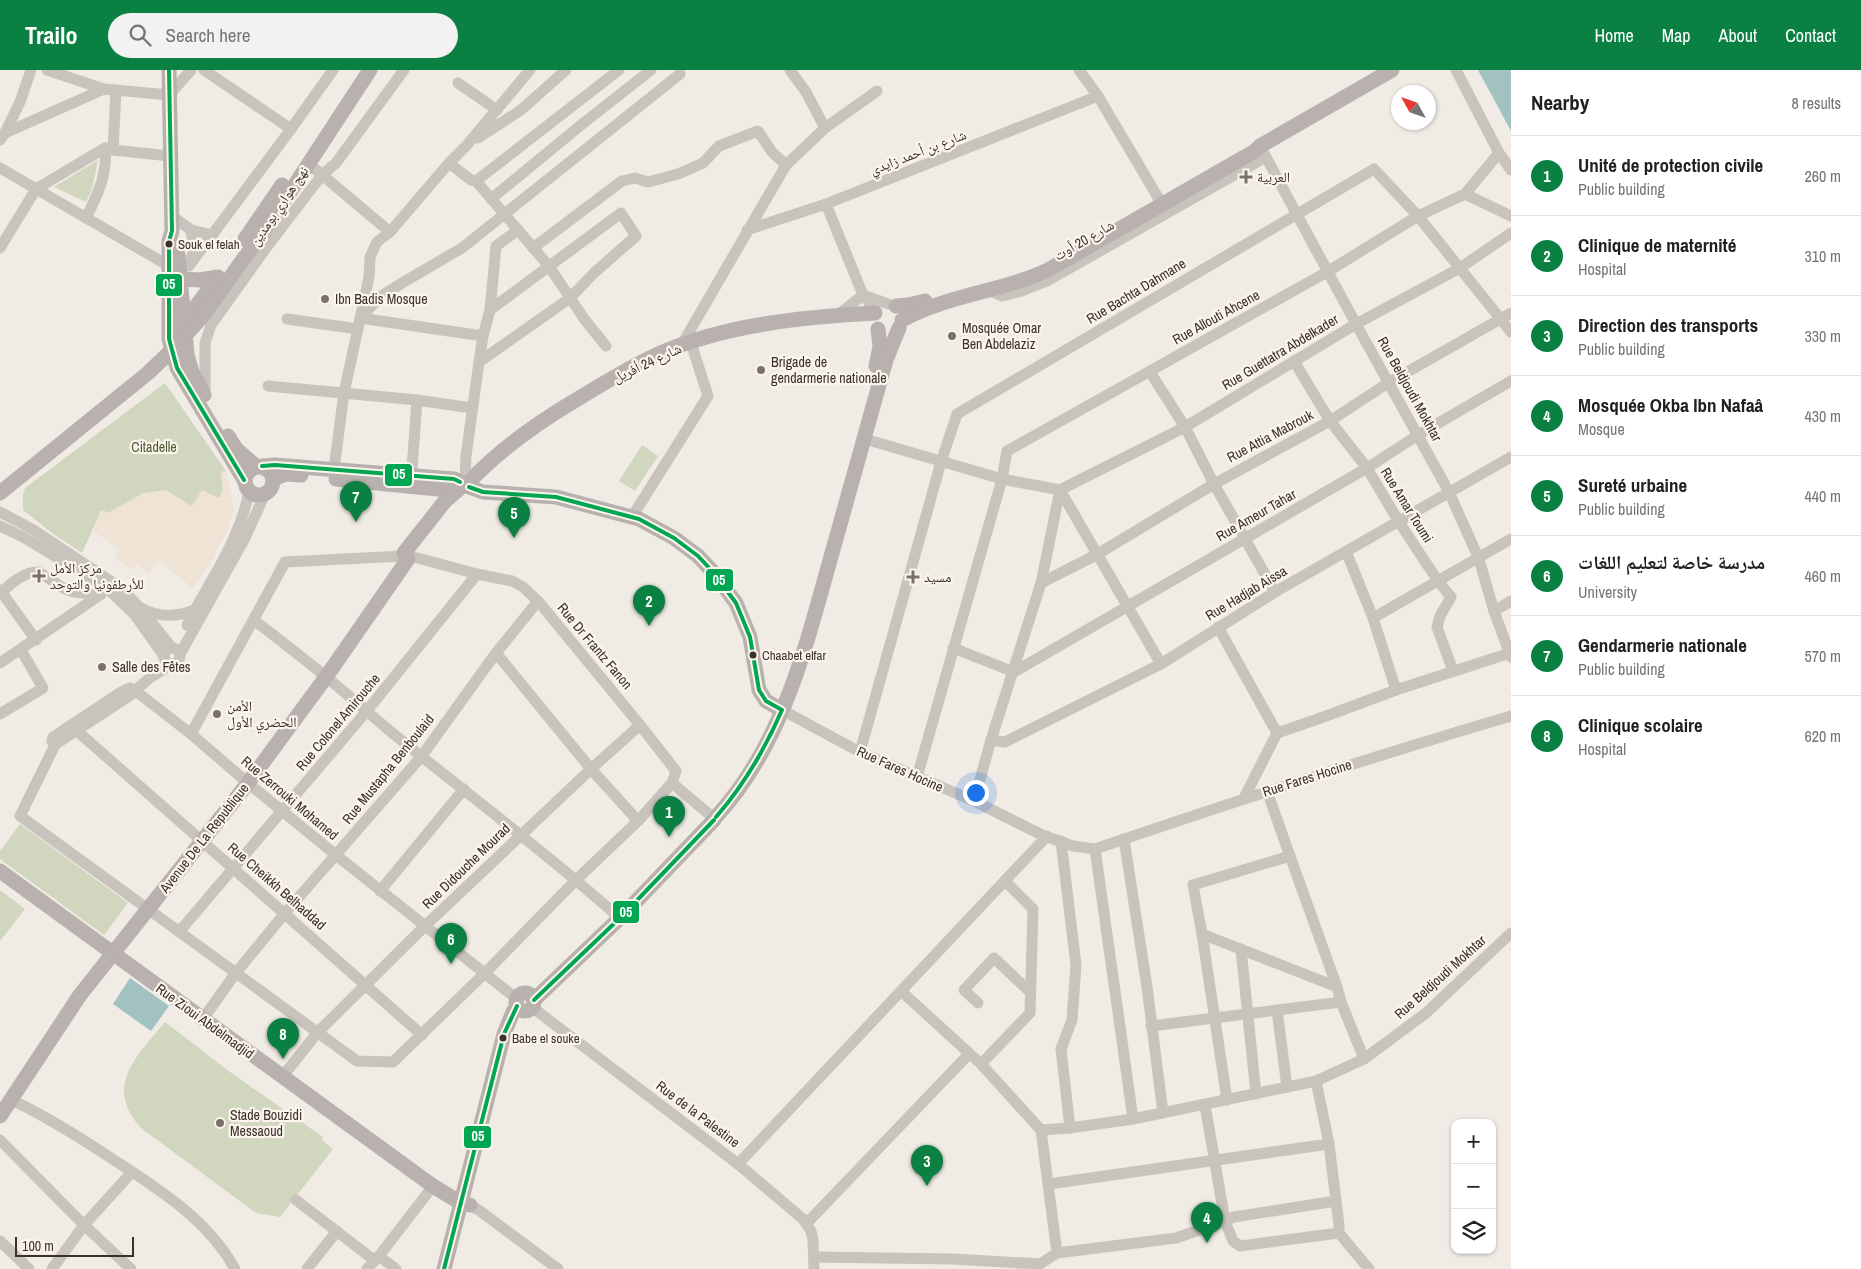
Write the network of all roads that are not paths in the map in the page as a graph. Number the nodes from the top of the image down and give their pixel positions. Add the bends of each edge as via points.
1 (31, 70) edge
2 (47, 70) edge
3 (169, 70) edge
4 (191, 70) edge
5 (204, 70) edge
6 (333, 70) edge
7 (359, 70) edge
8 (370, 70) edge
9 (404, 70) edge
10 (566, 70) edge
11 (619, 70) edge
12 (651, 70) edge
13 (790, 70) edge
14 (1079, 70) edge
15 (1382, 70) edge
16 (1392, 70) edge
17 (1456, 70) edge
18 (523, 72) edge
19 (680, 74) dead end
20 (458, 83) dead end
21 (104, 89) junction
22 (116, 90) junction
23 (876, 91) dead end
24 (1351, 94) junction
25 (169, 95) junction
26 (1098, 96) junction
27 (497, 110) junction
28 (825, 128) junction
29 (291, 129) junction
30 (3, 136) edge
31 (466, 146) junction
32 (109, 149) junction
33 (1263, 152) junction
34 (1499, 153) junction
35 (170, 156) junction
36 (308, 162) junction
37 (449, 163) junction
38 (786, 165) junction
39 (0, 168) edge
40 (1511, 170) edge
41 (322, 175) junction
42 (476, 181) junction
43 (36, 189) junction
44 (1465, 194) junction
45 (491, 199) junction
46 (826, 204) junction
47 (1162, 205) junction
48 (1298, 213) junction
49 (505, 214) junction
50 (1418, 216) junction
51 (1511, 216) edge
52 (86, 218) junction
53 (172, 223) junction
54 (191, 230) junction
55 (518, 230) junction
56 (747, 230) junction
57 (390, 232) junction
58 (1511, 233) edge
59 (213, 235) junction
60 (0, 248) edge
61 (533, 248) junction
62 (548, 265) junction
63 (1460, 268) junction
64 (180, 271) junction
65 (1327, 272) junction
66 (218, 277) junction
67 (863, 295) junction
68 (570, 298) junction
69 (490, 310) junction
70 (1511, 313) edge
71 (839, 314) junction
72 (886, 317) junction
73 (287, 319) dead end
74 (1500, 319) junction
75 (359, 324) junction
76 (1356, 324) junction
77 (1511, 332) edge
78 (483, 336) junction
79 (177, 338) junction
80 (686, 344) junction
81 (606, 346) dead end
82 (1294, 361) junction
83 (478, 362) junction
84 (1150, 372) junction
85 (1511, 381) edge
86 (1388, 383) junction
87 (268, 386) dead end
88 (344, 394) junction
89 (205, 397) junction
90 (417, 400) junction
91 (472, 408) junction
92 (1330, 421) junction
93 (1185, 427) junction
94 (1418, 435) junction
95 (865, 440) junction
96 (1511, 457) edge
97 (941, 462) junction
98 (259, 466) junction
99 (1368, 468) junction
100 (334, 469) junction
101 (273, 479) junction
102 (0, 480) edge
103 (411, 480) junction
104 (1002, 480) junction
105 (1214, 484) junction
106 (247, 486) junction
107 (463, 486) junction
108 (1060, 490) junction
109 (1449, 492) junction
110 (0, 493) edge
111 (265, 494) junction
112 (0, 512) edge
113 (632, 517) junction
114 (1399, 522) junction
115 (0, 526) edge
116 (1245, 538) junction
117 (1511, 539) edge
118 (1346, 551) junction
119 (1096, 555) junction
120 (407, 556) junction
121 (1479, 559) junction
122 (477, 574) junction
123 (1438, 581) junction
124 (1041, 582) junction
125 (107, 589) junction
126 (1, 592) edge
127 (1275, 592) junction
128 (538, 601) junction
129 (1511, 601) edge
130 (1127, 606) junction
131 (140, 608) junction
132 (195, 610) junction
133 (1494, 611) junction
134 (1374, 618) junction
135 (254, 620) junction
136 (1218, 627) junction
137 (36, 640) junction
138 (953, 648) junction
139 (21, 650) junction
140 (496, 653) junction
141 (171, 655) junction
142 (1511, 655) edge
143 (0, 663) edge
144 (1161, 664) junction
145 (1453, 671) junction
146 (1014, 672) junction
147 (326, 677) junction
148 (135, 689) junction
149 (1396, 690) junction
150 (779, 708) junction
151 (366, 712) junction
152 (0, 714) edge
153 (1511, 716) edge
154 (640, 724) junction
155 (74, 726) junction
156 (1277, 733) junction
157 (191, 734) junction
158 (991, 740) junction
159 (860, 752) junction
160 (421, 756) junction
161 (591, 769) junction
162 (916, 777) junction
163 (248, 783) junction
164 (672, 783) junction
165 (464, 789) junction
166 (1267, 791) junction
167 (1244, 798) junction
168 (974, 801) junction
169 (283, 810) junction
170 (712, 816) junction
171 (638, 821) junction
172 (521, 835) junction
173 (1047, 836) junction
174 (1124, 839) junction
175 (203, 841) junction
176 (1061, 841) junction
177 (1095, 849) junction
178 (336, 855) junction
179 (1290, 856) junction
180 (234, 867) junction
181 (0, 871) edge
182 (576, 880) junction
183 (1005, 881) junction
184 (380, 890) junction
185 (148, 910) junction
186 (285, 913) junction
187 (615, 914) junction
188 (426, 925) junction
189 (179, 932) junction
190 (1511, 933) edge
191 (1202, 934) junction
192 (1241, 949) junction
193 (112, 953) junction
194 (235, 974) junction
195 (484, 974) junction
196 (366, 986) junction
197 (1337, 987) junction
198 (901, 991) junction
199 (1030, 992) junction
200 (1341, 1002) junction
201 (525, 1003) junction
202 (978, 1003) dead end
203 (1277, 1010) junction
204 (1248, 1014) junction
205 (203, 1019) junction
206 (1215, 1019) junction
207 (1151, 1026) junction
208 (318, 1033) junction
209 (422, 1035) junction
210 (969, 1054) junction
211 (1364, 1059) junction
212 (980, 1064) junction
213 (283, 1076) junction
214 (1316, 1081) junction
215 (1287, 1087) junction
216 (1256, 1094) junction
217 (12, 1100) junction
218 (1227, 1100) junction
219 (1205, 1105) junction
220 (1163, 1112) junction
221 (0, 1116) edge
222 (1133, 1119) junction
223 (1070, 1128) junction
224 (1041, 1130) junction
225 (0, 1140) edge
226 (1329, 1144) junction
227 (1213, 1160) junction
228 (738, 1164) junction
229 (132, 1172) junction
230 (1049, 1184) junction
231 (433, 1186) junction
232 (296, 1200) dead end
233 (1336, 1201) junction
234 (466, 1204) junction
235 (1225, 1221) junction
236 (807, 1223) junction
237 (84, 1225) junction
238 (337, 1231) junction
239 (1339, 1233) junction
240 (0, 1241) edge
241 (1056, 1253) junction
242 (373, 1262) edge
243 (814, 1264) edge
244 (1038, 1266) edge
245 (29, 1269) edge
246 (52, 1269) edge
247 (132, 1269) edge
248 (235, 1269) edge
249 (307, 1269) edge
250 (396, 1269) edge
251 (444, 1269) edge
252 (454, 1269) edge
253 (558, 1269) edge
254 (1369, 1269) edge

1 - 30 street
2 - 21 street
3 - 25 main road
4 - 25 street
5 - 29 street
6 - 29 street
7 - 66 main road, نهج هواري بومدين
8 - 36 main road, نهج هواري بومدين
9 - 41 street via 336,163
10 - 31 street via 521,110
11 - 42 street
12 - 45 street
13 - 28 street
14 - 26 street
15 - 24 main road, شارع 20 أوت
16 - 24 main road, شارع 20 أوت
17 - 34 street
18 - 27 street
19 - 49 street
20 - 27 street
21 - 22 street
21 - 30 street
22 - 25 street
22 - 32 street
23 - 28 street
24 - 33 main road, شارع 20 أوت
25 - 35 main road
26 - 46 street, شارع بن أحمد زايدي
26 - 47 street
27 - 31 street
28 - 38 street
29 - 59 street
31 - 37 street
32 - 35 street
32 - 43 street
32 - 52 street via 104,175
33 - 47 main road, شارع 20 أوت via 1255,152
33 - 48 street, Rue Beldjoudi Mokhtar
34 - 40 street
34 - 44 street
35 - 53 main road
36 - 41 street
36 - 79 main road, نهج هواري بومدين via 202,317
37 - 42 street
37 - 57 street
38 - 56 street
38 - 61 street via 772,152 758,131 720,146 703,163 678,174 648,182 635,178 622,181
39 - 43 street
41 - 57 street
41 - 89 street via 211,325 204,343
42 - 45 street
43 - 52 street
43 - 60 street
44 - 50 street, Rue Allouti Ahcene
44 - 51 street
45 - 49 street
46 - 56 street, شارع بن أحمد زايدي
46 - 67 street
47 - 72 main road, شارع 20 أوت via 1037,266 908,305
47 - 72 main road, شارع 20 أوت via 1032,277
48 - 50 street, Rue Bachta Dahmane via 1374,169
48 - 65 street, Rue Beldjoudi Mokhtar
48 - 97 street, Rue Bachta Dahmane via 957,414
49 - 55 street
49 - 75 street via 462,248 380,298
50 - 63 street
50 - 65 street, Rue Allouti Ahcene
52 - 64 street
53 - 54 street
53 - 64 main road via 169,239
54 - 59 street
54 - 64 street via 194,249
55 - 61 street
55 - 69 street via 496,246
56 - 80 street
57 - 75 street via 372,250
58 - 63 street, Rue Guettatra Abdelkader
59 - 64 street
61 - 62 street
62 - 68 street
62 - 68 street via 621,213 636,236
62 - 69 street
63 - 74 street
63 - 76 street, Rue Guettatra Abdelkader
64 - 66 main road via 200,280
64 - 79 main road
64 - 79 main road
65 - 76 street, Rue Beldjoudi Mokhtar
65 - 84 street, Rue Allouti Ahcene
66 - 79 main road, نهج هواري بومدين
67 - 71 street
67 - 72 street
68 - 81 street
68 - 83 street
69 - 78 street
70 - 74 street, Rue Attia Mabrouk
71 - 72 main road, شارع 24 أفريل
71 - 80 main road, شارع 24 أفريل via 747,328
72 - 95 main road via 886,360
72 - 150 main road via 844,485
73 - 75 street
74 - 77 street
74 - 86 street, Rue Attia Mabrouk
75 - 78 street
75 - 88 street
76 - 82 street, Rue Guettatra Abdelkader
76 - 86 street, Rue Beldjoudi Mokhtar
78 - 83 street
79 - 89 main road
79 - 102 main road, نهج هواري بومدين
79 - 106 main road via 177,368
79 - 110 main road, نهج هواري بومدين via 148,373
80 - 107 main road, شارع 24 أفريل via 633,367 542,421 482,467
80 - 113 street via 708,396
82 - 92 street, Rue Amar Toumi
82 - 93 street, Rue Guettatra Abdelkader
83 - 91 street
84 - 93 street
84 - 104 street, Rue Allouti Ahcene via 1007,451
85 - 94 street, Rue Ameur Tahar
86 - 92 street, Rue Attia Mabrouk
86 - 94 street, Rue Beldjoudi Mokhtar
87 - 88 street
88 - 90 street
88 - 100 street
89 - 98 main road via 236,449
90 - 91 street
90 - 103 street
91 - 107 street
92 - 99 street, Rue Amar Toumi
92 - 105 street, Rue Attia Mabrouk
93 - 105 street
93 - 108 street, Rue Guettatra Abdelkader
94 - 99 street, Rue Ameur Tahar
94 - 109 street, Rue Beldjoudi Mokhtar
95 - 97 street
95 - 150 main road via 797,672
96 - 109 street, Rue Hadjab Aissa
97 - 104 street
97 - 159 street, Rue Bachta Dahmane
98 - 100 main road
98 - 101 main road via 270,471
98 - 106 main road via 249,470
99 - 114 street, Rue Amar Toumi
99 - 116 street, Rue Ameur Tahar
100 - 103 main road
101 - 103 main road via 286,474
101 - 111 main road via 272,488
103 - 107 main road, Rue Fares Hocine via 448,490
104 - 108 street
104 - 138 street
105 - 116 street
105 - 119 street, Rue Attia Mabrouk
106 - 111 main road via 257,495
106 - 132 street via 245,511 234,541
107 - 113 main road, Rue Fares Hocine via 483,492 556,497
107 - 120 main road, شارع 24 أفريل via 445,501
108 - 119 street
108 - 124 street
109 - 114 street, Rue Hadjab Aissa
109 - 121 street, Rue Beldjoudi Mokhtar
111 - 141 street via 245,538
112 - 125 street via 32,530
113 - 150 main road, Rue Fares Hocine via 686,546 726,588 750,637 759,690 766,701
114 - 118 street, Rue Hadjab Aissa
114 - 123 street, Rue Amar Toumi
115 - 125 street
116 - 127 street
116 - 130 street, Rue Ameur Tahar
117 - 121 street
118 - 127 street, Rue Hadjab Aissa
118 - 134 street
119 - 124 street, Rue Attia Mabrouk
119 - 130 street
120 - 122 street, Rue Dr Frantz Fanon
120 - 135 street, Rue Dr Frantz Fanon via 285,562
120 - 147 main road, Avenue De La Republique
121 - 123 street
121 - 133 street, Rue Beldjoudi Mokhtar
122 - 128 street, Rue Dr Frantz Fanon via 512,581 523,586
122 - 151 street, Rue Colonel Amirouche
123 - 134 street
123 - 145 street, Rue Amar Toumi via 1451,597 1437,627
124 - 146 street
125 - 126 street via 63,588 36,571
125 - 131 street
125 - 137 street
125 - 141 street
126 - 137 street
127 - 136 street, Rue Hadjab Aissa
128 - 140 street, Rue Mustapha Benboulaid
128 - 154 street, Rue Dr Frantz Fanon
129 - 133 street
130 - 144 street
130 - 146 street, Rue Ameur Tahar
131 - 132 street via 167,616
131 - 141 street
132 - 141 street
133 - 142 street, Rue Beldjoudi Mokhtar
134 - 149 street
135 - 147 street
135 - 157 street
136 - 144 street, Rue Hadjab Aissa
136 - 156 street
137 - 139 street
138 - 146 street
138 - 162 street
139 - 143 street
139 - 152 street via 44,688
140 - 160 street, Rue Mustapha Benboulaid
140 - 161 street
141 - 148 street
142 - 145 street
144 - 158 street, Rue Hadjab Aissa via 1005,742
145 - 149 street
146 - 158 street
147 - 151 street
147 - 163 main road, Avenue De La Republique
148 - 155 street via 124,690
148 - 157 street, Rue Zerrouki Mohamed
149 - 156 street
150 - 159 street, Rue Fares Hocine
150 - 170 main road
151 - 160 street
151 - 169 street, Rue Colonel Amirouche
153 - 166 street, Rue Fares Hocine
154 - 161 street, Rue Didouche Mourad
154 - 164 street, Rue Dr Frantz Fanon via 676,771
155 - 175 street, Rue Cheikkh Belhaddad
155 - 185 street via 53,737 52,742 56,743 20,816
156 - 167 street
157 - 163 street, Rue Zerrouki Mohamed
158 - 168 street
159 - 162 street, Rue Fares Hocine
160 - 165 street
160 - 178 street, Rue Mustapha Benboulaid
161 - 171 street
161 - 172 street, Rue Didouche Mourad
162 - 168 street, Rue Fares Hocine
163 - 169 street, Rue Zerrouki Mohamed
163 - 175 main road, Avenue De La Republique
164 - 170 street
164 - 171 street
165 - 172 street
165 - 184 street
166 - 167 street, Rue Fares Hocine
166 - 179 street
167 - 174 street, Rue Fares Hocine
168 - 173 street, Rue Fares Hocine
169 - 178 street, Rue Zerrouki Mohamed
169 - 180 street, Rue Colonel Amirouche
170 - 187 main road
170 - 201 main road via 622,916
171 - 182 street
172 - 182 street
172 - 188 street, Rue Didouche Mourad
173 - 176 street, Rue Fares Hocine
173 - 183 street
174 - 177 street, Rue Fares Hocine
174 - 207 street
175 - 180 street, Rue Cheikkh Belhaddad
175 - 185 main road, Avenue De La Republique
176 - 177 street, Rue Fares Hocine
176 - 223 street via 1076,965 1072,1020 1061,1049
177 - 222 street
178 - 184 street, Rue Zerrouki Mohamed
178 - 186 street, Rue Mustapha Benboulaid
179 - 191 street via 1194,885
179 - 197 street
180 - 186 street, Rue Cheikkh Belhaddad
180 - 189 street, Rue Colonel Amirouche
181 - 193 main road, Rue Zioui Abdelmadjid
182 - 187 street
182 - 195 street
183 - 198 street
183 - 199 street via 1033,909
184 - 188 street, Rue Zerrouki Mohamed
185 - 189 street
185 - 193 main road, Avenue De La Republique
186 - 194 street, Rue Mustapha Benboulaid
186 - 196 street, Rue Cheikkh Belhaddad
187 - 201 main road
188 - 195 street, Rue Zerrouki Mohamed
188 - 196 street, Rue Didouche Mourad
189 - 194 street
190 - 211 street, Rue Beldjoudi Mokhtar via 1426,1014
191 - 192 street
191 - 206 street
192 - 197 street
192 - 204 street
193 - 205 main road, Rue Zioui Abdelmadjid
193 - 217 main road, Avenue De La Republique via 71,1008
194 - 205 street, Rue Mustapha Benboulaid
194 - 208 street
195 - 201 street, Rue de la Palestine
195 - 209 street
196 - 208 street, Rue Didouche Mourad
196 - 209 street, Rue Cheikkh Belhaddad
197 - 200 street
198 - 210 street
198 - 228 street
199 - 202 street via 994,958 964,990
199 - 212 street via 1030,1013
200 - 203 street
200 - 211 street
201 - 228 street, Rue de la Palestine
201 - 234 main road
203 - 204 street
203 - 215 street
204 - 206 street
204 - 216 street
205 - 213 main road, Rue Zioui Abdelmadjid
206 - 207 street
206 - 218 street
207 - 220 street
208 - 209 street via 357,1061 394,1062
208 - 213 street, Rue Didouche Mourad
210 - 212 street
210 - 236 street
211 - 214 street, Rue Beldjoudi Mokhtar
212 - 224 street
213 - 231 main road, Rue Zioui Abdelmadjid
214 - 215 street, Rue Beldjoudi Mokhtar
214 - 226 street
215 - 216 street, Rue Beldjoudi Mokhtar
216 - 218 street, Rue Beldjoudi Mokhtar
217 - 221 main road, Avenue De La Republique
217 - 229 street via 81,1138
218 - 219 street, Rue Beldjoudi Mokhtar
219 - 220 street, Rue Beldjoudi Mokhtar
219 - 227 street
220 - 222 street, Rue Beldjoudi Mokhtar
222 - 223 street, Rue Beldjoudi Mokhtar
223 - 224 street, Rue Beldjoudi Mokhtar
224 - 230 street
225 - 237 street
226 - 227 street
226 - 233 street
227 - 230 street
227 - 235 street
228 - 236 street, Rue de la Palestine
229 - 237 street
229 - 248 street via 199,1222
230 - 241 street
231 - 234 main road, Rue Zioui Abdelmadjid
231 - 242 street
232 - 238 street
233 - 235 street
233 - 239 street
234 - 251 main road
234 - 252 main road
234 - 253 street
235 - 239 street via 1233,1241 1240,1246
235 - 241 street via 1176,1238
236 - 243 street via 813,1240
237 - 246 street
237 - 247 street
238 - 242 street
238 - 249 street
239 - 254 street
240 - 245 street
241 - 244 street
242 - 250 street
243 - 244 street via 954,1259

